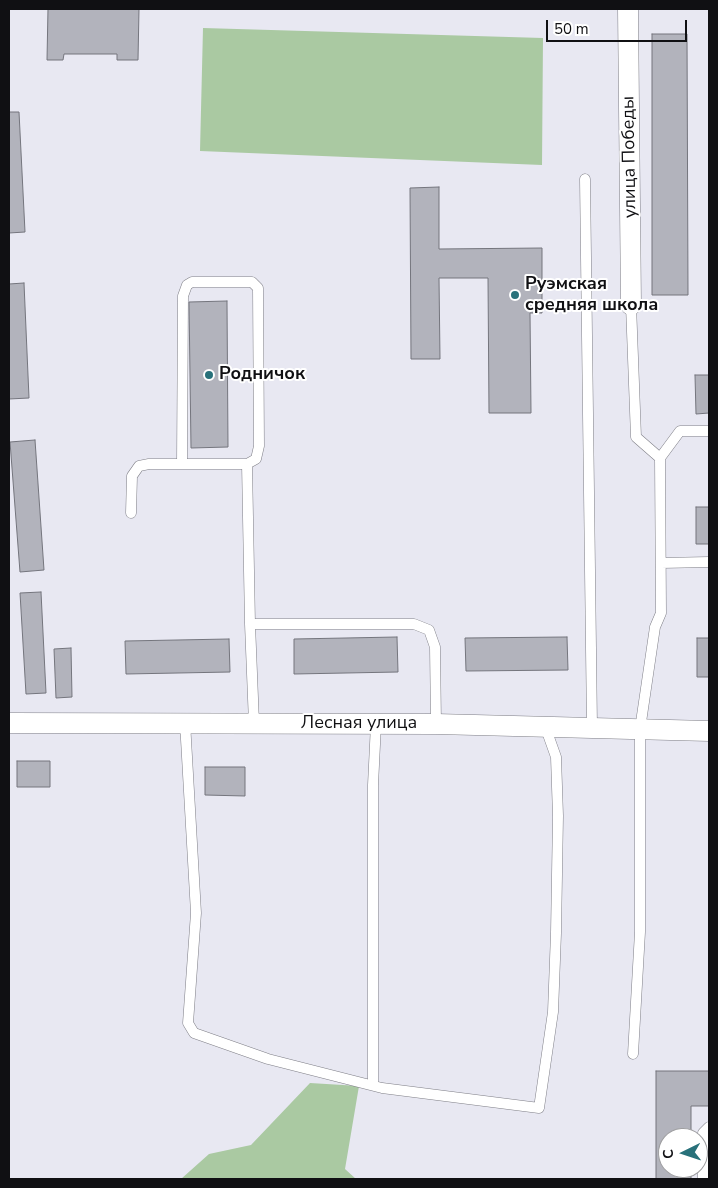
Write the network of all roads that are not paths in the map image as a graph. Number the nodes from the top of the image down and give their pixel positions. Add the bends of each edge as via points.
1 (628, 9) edge
2 (585, 179) dead end
3 (631, 306) joint
4 (709, 431) edge
5 (660, 458) junction
6 (182, 464) junction
7 (247, 464) junction
8 (131, 513) dead end
9 (709, 562) edge
10 (661, 563) junction
11 (250, 624) junction
12 (185, 722) junction
13 (9, 723) edge
14 (254, 723) junction
15 (376, 724) junction
16 (436, 724) junction
17 (545, 726) junction
18 (592, 727) junction
19 (640, 729) junction
20 (709, 731) edge
21 (633, 1054) dead end
22 (373, 1086) junction
23 (709, 1127) edge
24 (703, 1179) edge

1 - 3 street, улица Победы
2 - 18 lane
3 - 5 lane via 636,437
4 - 5 lane via 680,431
5 - 10 lane
6 - 7 lane
6 - 7 lane via 183,296 187,285 192,282 252,282 258,288 259,446 256,459
6 - 8 lane via 139,466 132,476
7 - 11 lane
9 - 10 lane
10 - 19 lane via 662,613 654,627
11 - 14 lane
11 - 16 lane via 414,624 429,630 435,647
12 - 13 street, Лесная улица
12 - 14 street, Лесная улица
12 - 22 lane via 196,913 188,1023 194,1033 268,1059
14 - 15 street, Лесная улица
15 - 16 street, Лесная улица
15 - 22 lane
16 - 17 street, Лесная улица
17 - 18 street, Лесная улица
17 - 22 lane via 556,757 558,816 553,1012 539,1108
18 - 19 street, Лесная улица
19 - 20 street, Лесная улица
19 - 21 lane via 640,932
23 - 24 lane via 704,1133

